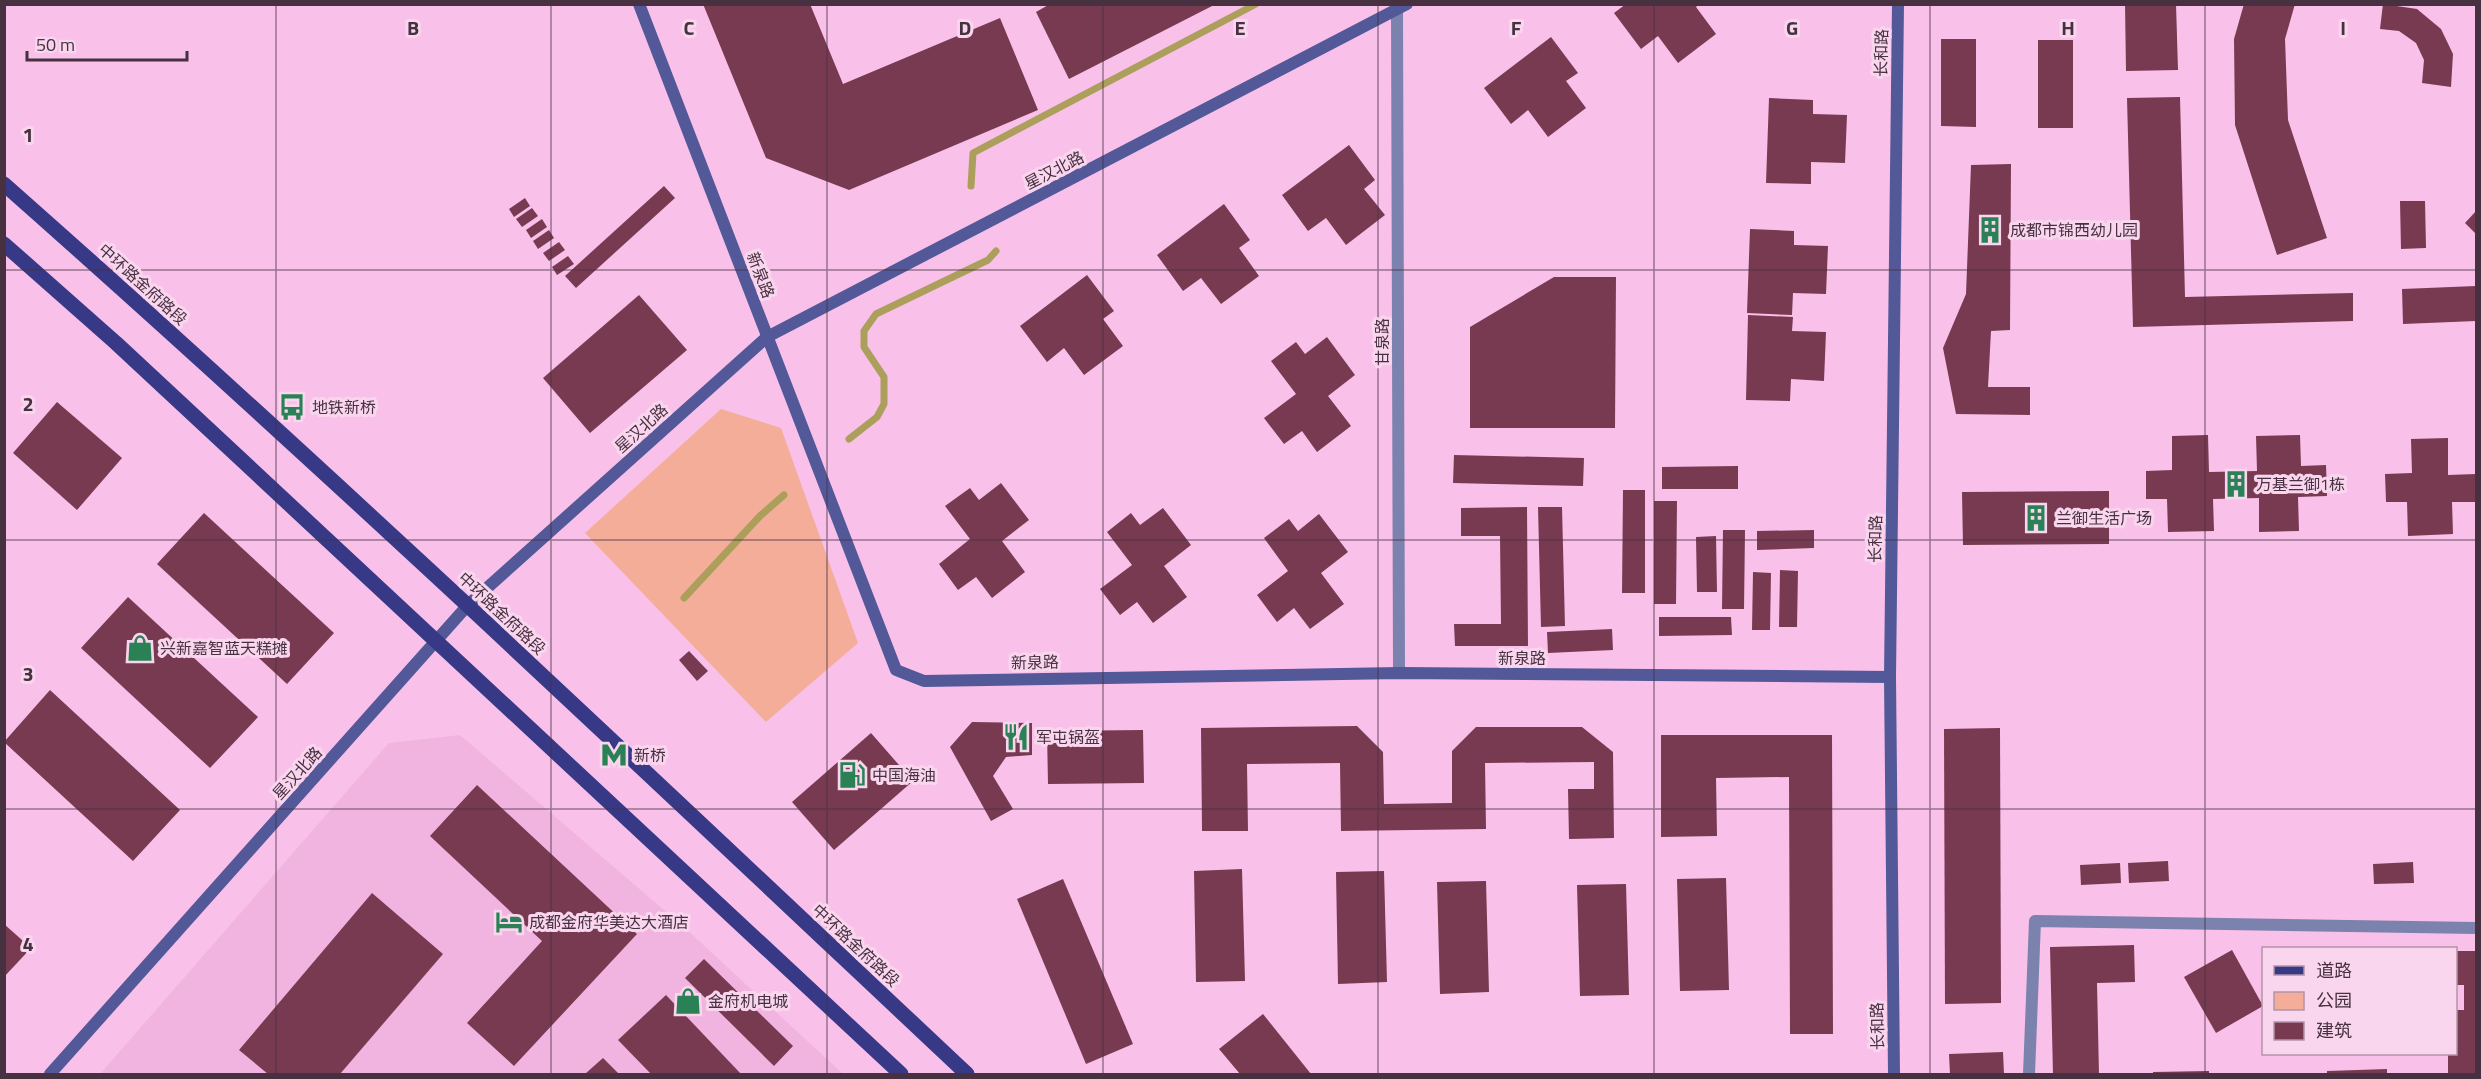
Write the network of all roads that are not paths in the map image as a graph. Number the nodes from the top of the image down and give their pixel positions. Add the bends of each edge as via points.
1 (639, 4) edge
2 (1898, 4) edge
3 (1402, 7) edge
4 (4, 184) edge
5 (4, 244) edge
6 (767, 337) junction
7 (468, 605) junction
8 (436, 642) junction
9 (1399, 673) junction
10 (1890, 677) junction
11 (2476, 928) edge
12 (50, 1074) edge
13 (901, 1074) edge
14 (967, 1074) edge
15 (1894, 1074) edge
16 (2029, 1074) edge

1 - 6 street, 新泉路
2 - 10 street, 长和路
3 - 6 street, 星汉北路
3 - 9 street, 甘泉路
4 - 7 main road, 中环路金府路段
5 - 8 main road via 116,343
6 - 7 street, 星汉北路
6 - 9 street, 新泉路 via 896,670 924,681
7 - 8 street, 星汉北路
7 - 14 main road, 中环路金府路段
8 - 12 street, 星汉北路
8 - 13 main road
9 - 10 street, 新泉路
10 - 15 street, 长和路
11 - 16 street via 2035,921

